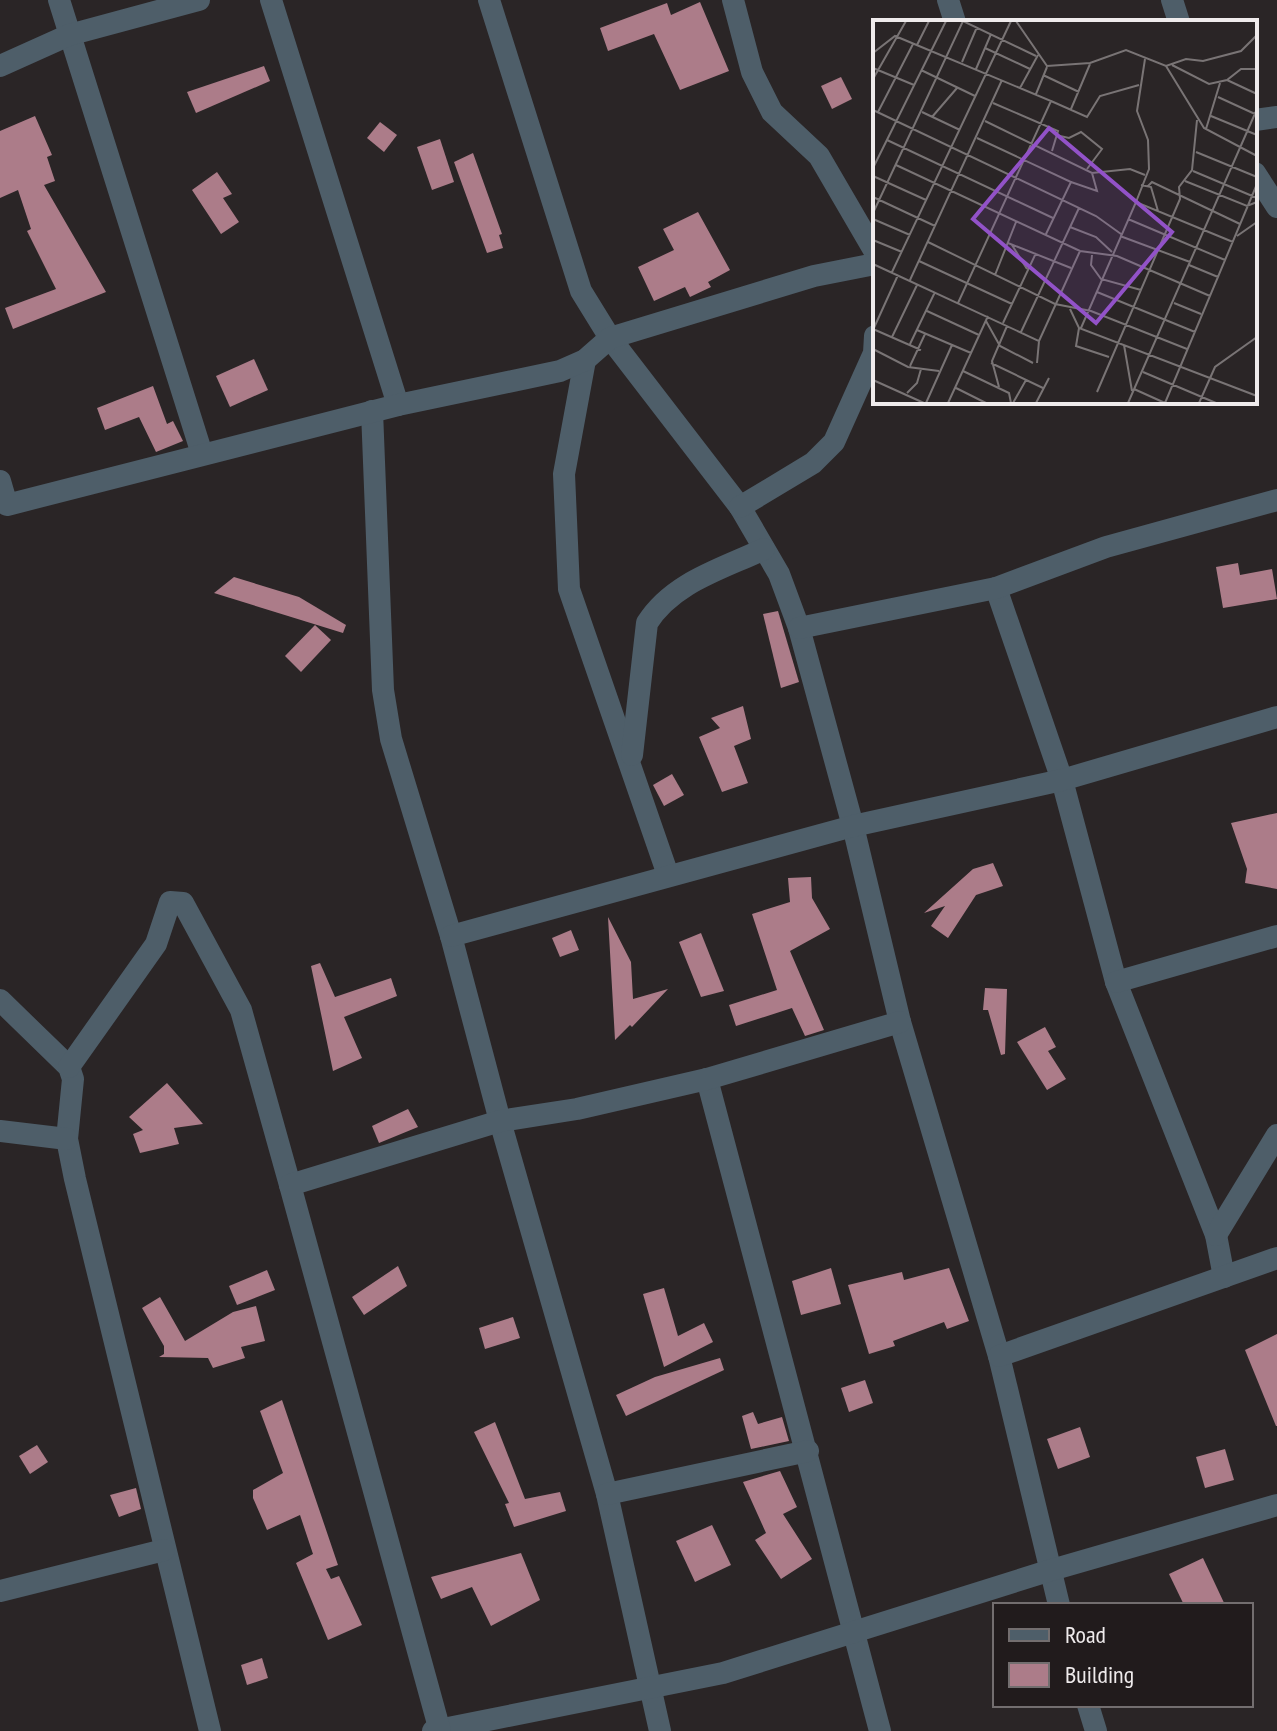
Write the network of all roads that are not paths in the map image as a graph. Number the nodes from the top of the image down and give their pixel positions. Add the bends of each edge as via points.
1 (59, 0) edge
2 (199, 0) edge
3 (271, 0) edge
4 (489, 0) edge
5 (733, 0) edge
6 (948, 0) edge
7 (1172, 0) edge
8 (954, 20) edge
9 (1178, 20) edge
10 (69, 35) junction
11 (0, 66) edge
12 (1277, 117) edge
13 (1257, 120) edge
14 (1257, 176) edge
15 (1277, 207) edge
16 (873, 249) edge
17 (873, 264) edge
18 (610, 338) junction
19 (873, 355) edge
20 (585, 360) junction
21 (398, 405) junction
22 (372, 411) junction
23 (202, 454) junction
24 (0, 481) edge
25 (1277, 500) edge
26 (4, 507) edge
27 (740, 507) junction
28 (764, 549) junction
29 (996, 588) junction
30 (799, 628) junction
31 (1277, 717) edge
32 (631, 762) junction
33 (1062, 780) junction
34 (853, 826) junction
35 (668, 875) junction
36 (451, 936) junction
37 (1277, 936) edge
38 (1116, 982) junction
39 (0, 1000) edge
40 (900, 1022) junction
41 (69, 1067) junction
42 (707, 1079) junction
43 (500, 1121) junction
44 (0, 1131) edge
45 (1277, 1135) edge
46 (67, 1139) junction
47 (290, 1185) junction
48 (1216, 1235) junction
49 (1277, 1258) edge
50 (1224, 1277) junction
51 (999, 1356) junction
52 (808, 1451) junction
53 (607, 1494) junction
54 (1277, 1505) edge
55 (164, 1550) junction
56 (1048, 1571) junction
57 (0, 1591) edge
58 (1058, 1603) edge
59 (853, 1635) junction
60 (649, 1690) junction
61 (1089, 1707) edge
62 (438, 1730) edge
63 (210, 1731) edge
64 (660, 1731) edge
65 (880, 1731) edge
66 (1096, 1731) edge

1 - 10 street
2 - 10 street
3 - 21 street
4 - 18 street via 581,291
5 - 16 street via 752,72 772,112 819,156
6 - 8 street
7 - 9 street
10 - 11 street
10 - 23 street
12 - 13 street
14 - 15 street
17 - 18 street via 814,276
18 - 20 street
18 - 27 street
19 - 27 street via 834,442 813,463
20 - 21 street via 560,371
20 - 32 street via 564,474 569,589
21 - 22 street
22 - 23 street
22 - 36 street via 383,690 391,739
23 - 26 street
24 - 26 street
25 - 29 street via 1106,547
27 - 28 street
28 - 30 street
28 - 32 street via 674,592 647,623
29 - 30 street
29 - 33 street
30 - 34 street
31 - 33 street
32 - 35 street
33 - 34 street
33 - 38 street
34 - 35 street
34 - 40 street
35 - 36 street
36 - 43 street
37 - 38 street
38 - 48 street
39 - 41 street
40 - 42 street
40 - 51 street
41 - 46 street via 73,1079
41 - 47 street via 156,944 170,902 183,903 241,1010
42 - 43 street
42 - 52 street
43 - 47 street
43 - 53 street
44 - 46 street
45 - 48 street
46 - 55 street
47 - 62 street
48 - 50 street
49 - 50 street
50 - 51 street
51 - 56 street
52 - 53 street
52 - 59 street
53 - 60 street
54 - 56 street
55 - 57 street
55 - 63 street
56 - 58 street
56 - 59 street
59 - 60 street
59 - 65 street
60 - 62 street
60 - 64 street
61 - 66 street

